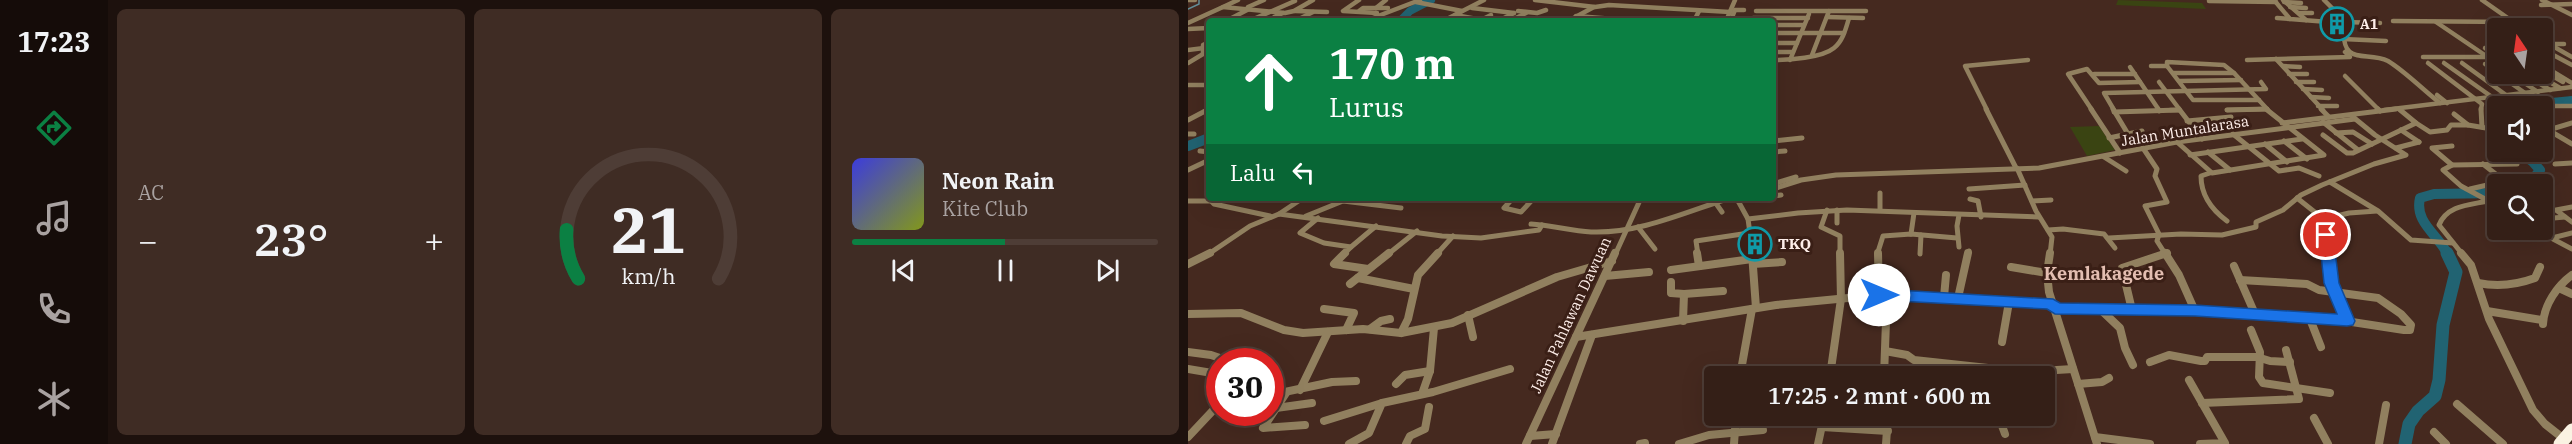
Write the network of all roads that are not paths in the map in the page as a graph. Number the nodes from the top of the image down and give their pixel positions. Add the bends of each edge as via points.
1 (1188, 0) edge
2 (1194, 0) edge
3 (1239, 0) edge
4 (1256, 0) edge
5 (1313, 0) edge
6 (1359, 0) edge
7 (1386, 0) edge
8 (1484, 0) edge
9 (1535, 0) edge
10 (1541, 0) edge
11 (1736, 0) edge
12 (2324, 0) edge
13 (2482, 0) edge
14 (2559, 0) edge
15 (1266, 1) edge
16 (1295, 1) edge
17 (2275, 1) edge
18 (2283, 1) edge
19 (1418, 2) edge
20 (2209, 2) dead end
21 (2541, 2) edge
22 (2301, 3) dead end
23 (2551, 4) junction
24 (2571, 5) edge
25 (1223, 7) junction
26 (1595, 7) junction
27 (2289, 7) junction
28 (1376, 8) junction
29 (1388, 8) dead end
30 (1472, 8) junction
31 (2306, 8) dead end
32 (1247, 9) junction
33 (1744, 9) dead end
34 (1269, 11) junction
35 (1294, 11) junction
36 (1313, 11) junction
37 (1462, 11) junction
38 (1544, 11) dead end
39 (1699, 11) junction
40 (1810, 11) junction
41 (1829, 11) junction
42 (1854, 11) junction
43 (1866, 11) dead end
44 (1326, 12) dead end
45 (1358, 12) junction
46 (1521, 12) junction
47 (1730, 12) junction
48 (2276, 12) dead end
49 (1283, 13) junction
50 (2286, 13) junction
51 (2299, 13) junction
52 (1380, 14) junction
53 (2312, 14) dead end
54 (1452, 15) junction
55 (1491, 15) dead end
56 (2572, 15) edge
57 (1576, 16) junction
58 (1231, 18) edge
59 (1255, 18) edge
60 (1279, 18) edge
61 (1300, 18) edge
62 (1371, 18) edge
63 (1448, 18) edge
64 (1474, 18) edge
65 (1485, 18) edge
66 (1505, 18) edge
67 (1514, 18) edge
68 (1573, 18) edge
69 (1598, 18) edge
70 (1696, 18) edge
71 (1729, 18) edge
72 (1730, 18) edge
73 (1754, 18) edge
74 (1808, 18) junction
75 (1827, 18) junction
76 (1849, 18) junction
77 (1863, 18) dead end
78 (2277, 18) dead end
79 (2507, 18) edge
80 (1776, 19) edge
81 (2290, 19) junction
82 (2306, 20) junction
83 (2393, 21) dead end
84 (2343, 22) junction
85 (2436, 22) junction
86 (2487, 22) edge
87 (1188, 23) edge
88 (2380, 23) dead end
89 (1804, 25) junction
90 (1776, 26) edge
91 (1206, 28) edge
92 (1188, 29) edge
93 (1842, 33) junction
94 (1776, 34) edge
95 (1776, 34) edge
96 (1801, 34) junction
97 (1822, 34) junction
98 (1782, 35) junction
99 (2343, 39) junction
100 (2386, 41) dead end
101 (1779, 43) joint
102 (1797, 43) junction
103 (2553, 44) edge
104 (2564, 44) dead end
105 (2553, 46) edge
106 (1188, 50) edge
107 (1206, 50) edge
108 (1776, 52) edge
109 (1793, 52) junction
110 (2331, 52) dead end
111 (2283, 53) dead end
112 (2299, 53) dead end
113 (2315, 53) dead end
114 (2268, 54) dead end
115 (1812, 55) junction
116 (2352, 55) junction
117 (2553, 55) edge
118 (2248, 57) dead end
119 (2337, 57) junction
120 (2423, 57) dead end
121 (2487, 57) joint
122 (2572, 57) edge
123 (2305, 58) junction
124 (2321, 58) junction
125 (2275, 59) junction
126 (2289, 59) junction
127 (1776, 60) edge
128 (1790, 60) junction
129 (2028, 60) dead end
130 (1188, 63) edge
131 (2428, 63) dead end
132 (2444, 63) dead end
133 (2462, 63) dead end
134 (2151, 66) dead end
135 (2167, 66) junction
136 (2283, 66) junction
137 (2572, 66) edge
138 (2130, 67) dead end
139 (2300, 67) dead end
140 (2234, 73) junction
141 (2553, 73) edge
142 (2094, 74) junction
143 (2135, 74) junction
144 (2173, 74) junction
145 (2289, 74) junction
146 (2307, 74) dead end
147 (2345, 76) dead end
148 (2553, 76) edge
149 (2179, 81) junction
150 (2241, 81) junction
151 (2140, 82) junction
152 (2159, 82) dead end
153 (2261, 82) dead end
154 (2296, 82) junction
155 (2314, 82) dead end
156 (2510, 84) edge
157 (2526, 84) edge
158 (2541, 84) edge
159 (2553, 84) edge
160 (1188, 85) edge
161 (1206, 85) edge
162 (2572, 86) edge
163 (2561, 88) junction
164 (2303, 89) junction
165 (2186, 90) junction
166 (2249, 90) junction
167 (2322, 90) dead end
168 (2551, 90) junction
169 (2146, 91) junction
170 (2165, 91) junction
171 (2538, 92) junction
172 (2522, 94) junction
173 (2437, 95) dead end
174 (2489, 96) edge
175 (2506, 96) joint
176 (2525, 96) edge
177 (2311, 97) junction
178 (2329, 98) dead end
179 (2487, 99) edge
180 (2259, 100) junction
181 (2477, 101) junction
182 (2440, 103) junction
183 (2447, 103) junction
184 (2318, 106) junction
185 (2337, 106) dead end
186 (2572, 106) edge
187 (2553, 107) edge
188 (2267, 109) junction
189 (2179, 110) junction
190 (2227, 110) dead end
191 (1206, 111) edge
192 (2159, 111) junction
193 (2380, 111) junction
194 (2401, 111) junction
195 (2114, 112) junction
196 (2454, 114) dead end
197 (2231, 117) dead end
198 (2329, 117) junction
199 (2353, 117) junction
200 (1188, 120) edge
201 (2187, 121) junction
202 (2323, 122) junction
203 (2416, 123) junction
204 (2572, 123) edge
205 (2285, 125) junction
206 (2468, 125) junction
207 (2484, 127) junction
208 (2487, 128) edge
209 (2401, 130) junction
210 (2553, 130) edge
211 (2142, 131) dead end
212 (2336, 133) junction
213 (2553, 133) edge
214 (2128, 134) junction
215 (2233, 134) junction
216 (2323, 135) dead end
217 (2201, 137) junction
218 (1803, 138) dead end
219 (2109, 138) junction
220 (2303, 138) junction
221 (2382, 139) junction
222 (1776, 141) edge
223 (2283, 141) junction
224 (2176, 142) junction
225 (2265, 144) junction
226 (2372, 144) junction
227 (2572, 144) edge
228 (2246, 146) junction
229 (2452, 146) dead end
230 (2143, 148) junction
231 (2396, 148) junction
232 (2358, 150) junction
233 (1200, 151) dead end
234 (1785, 151) dead end
235 (1206, 152) edge
236 (1776, 152) edge
237 (2119, 152) junction
238 (2208, 152) junction
239 (2190, 155) junction
240 (2104, 156) junction
241 (2307, 159) junction
242 (1206, 161) edge
243 (2287, 162) junction
244 (2572, 163) edge
245 (2482, 164) junction
246 (2517, 164) dead end
247 (2555, 164) dead end
248 (2269, 165) junction
249 (2452, 165) junction
250 (2017, 168) junction
251 (1188, 170) edge
252 (2126, 171) dead end
253 (2230, 171) junction
254 (1861, 173) junction
255 (2211, 173) junction
256 (2315, 175) dead end
257 (1776, 183) edge
258 (2330, 183) junction
259 (2025, 185) junction
260 (1776, 188) edge
261 (1969, 189) dead end
262 (2472, 191) junction
263 (1880, 193) dead end
264 (1781, 195) dead end
265 (1776, 196) edge
266 (2297, 198) junction
267 (1970, 199) dead end
268 (2487, 199) edge
269 (1206, 200) edge
270 (2051, 200) dead end
271 (1188, 201) edge
272 (1213, 201) edge
273 (1298, 201) edge
274 (1510, 201) edge
275 (1531, 201) edge
276 (1641, 201) edge
277 (1720, 201) edge
278 (1729, 201) edge
279 (1738, 201) edge
280 (2032, 201) junction
281 (2487, 203) edge
282 (1716, 204) junction
283 (2572, 207) edge
284 (1401, 208) dead end
285 (1827, 210) junction
286 (1837, 210) junction
287 (1880, 210) junction
288 (2378, 211) junction
289 (1722, 212) dead end
290 (1914, 213) junction
291 (1279, 214) junction
292 (1959, 215) junction
293 (1270, 216) junction
294 (1306, 216) junction
295 (1981, 217) junction
296 (2039, 217) junction
297 (2565, 217) junction
298 (1318, 218) junction
299 (2553, 218) edge
300 (1748, 219) junction
301 (2324, 219) junction
302 (2227, 221) dead end
303 (2572, 222) edge
304 (1837, 223) dead end
305 (1531, 224) dead end
306 (1542, 225) junction
307 (1376, 226) junction
308 (1636, 229) junction
309 (2048, 230) junction
310 (1417, 231) junction
311 (1749, 233) junction
312 (2572, 233) edge
313 (1911, 234) junction
314 (1921, 235) junction
315 (1453, 236) junction
316 (2158, 236) junction
317 (1957, 238) junction
318 (2109, 238) junction
319 (2553, 238) edge
320 (2553, 239) edge
321 (2453, 243) junction
322 (1351, 247) junction
323 (1959, 247) dead end
324 (2115, 248) dead end
325 (1655, 249) dead end
326 (2572, 249) edge
327 (1969, 251) dead end
328 (1920, 254) dead end
329 (2167, 254) junction
330 (1612, 261) junction
331 (1753, 261) junction
332 (1782, 262) dead end
333 (1188, 264) edge
334 (1699, 266) junction
335 (2234, 266) dead end
336 (2011, 267) dead end
337 (2540, 267) dead end
338 (1368, 270) junction
339 (1671, 270) dead end
340 (1649, 272) dead end
341 (2047, 273) junction
342 (1946, 275) dead end
343 (1605, 276) junction
344 (2571, 277) edge
345 (1358, 278) junction
346 (2240, 280) junction
347 (1671, 282) dead end
348 (2478, 283) junction
349 (1350, 284) dead end
350 (2559, 288) junction
351 (1414, 289) junction
352 (1723, 291) dead end
353 (2335, 291) junction
354 (1684, 294) junction
355 (1883, 294) junction
356 (2572, 294) edge
357 (1944, 297) junction
358 (1958, 298) junction
359 (1841, 299) junction
360 (2009, 302) junction
361 (2054, 306) junction
362 (1324, 309) dead end
363 (1754, 309) junction
364 (2100, 309) junction
365 (2132, 310) junction
366 (2195, 311) junction
367 (2487, 311) junction
368 (1188, 314) edge
369 (2255, 315) junction
370 (1390, 319) dead end
371 (2310, 319) junction
372 (1470, 320) junction
373 (1683, 321) junction
374 (2352, 322) dead end
375 (1370, 329) junction
376 (1346, 330) junction
377 (2251, 330) dead end
378 (1401, 333) junction
379 (1434, 333) junction
380 (1473, 336) dead end
381 (1589, 336) junction
382 (1576, 337) junction
383 (1325, 338) junction
384 (2002, 342) dead end
385 (2321, 347) dead end
386 (2286, 350) dead end
387 (1885, 351) junction
388 (1188, 352) edge
389 (1206, 354) edge
390 (2261, 358) junction
391 (2150, 362) dead end
392 (2290, 362) junction
393 (2133, 365) dead end
394 (1742, 366) edge
395 (1831, 366) edge
396 (1884, 366) edge
397 (1953, 366) edge
398 (1188, 369) edge
399 (1510, 369) dead end
400 (2073, 369) junction
401 (2055, 370) edge
402 (1430, 371) junction
403 (1206, 372) edge
404 (2109, 378) dead end
405 (2189, 380) dead end
406 (1356, 381) dead end
407 (1396, 384) dead end
408 (2078, 384) junction
409 (2298, 389) junction
410 (1300, 390) junction
411 (1286, 393) joint
412 (2330, 393) dead end
413 (1422, 394) junction
414 (1284, 396) edge
415 (1312, 403) dead end
416 (1382, 403) junction
417 (2202, 403) junction
418 (2457, 404) dead end
419 (2386, 405) dead end
420 (1284, 407) edge
421 (1429, 407) dead end
422 (1206, 418) edge
423 (2314, 418) dead end
424 (1324, 421) dead end
425 (1305, 425) dead end
426 (1264, 426) edge
427 (1735, 426) edge
428 (1844, 426) edge
429 (1888, 426) edge
430 (2002, 426) edge
431 (1822, 427) joint
432 (1763, 430) dead end
433 (2434, 432) dead end
434 (1734, 434) junction
435 (2005, 434) dead end
436 (1188, 436) edge
437 (1551, 437) edge
438 (2565, 438) edge
439 (1528, 440) edge
440 (2096, 440) edge
441 (1645, 443) edge
442 (1348, 444) edge
443 (1406, 444) edge
444 (1640, 444) edge
445 (1679, 444) edge
446 (1734, 444) edge
447 (1818, 444) edge
448 (1886, 444) edge
449 (2150, 444) edge
450 (2200, 444) edge
451 (2225, 444) edge
452 (2328, 444) edge
453 (2379, 444) edge
454 (2446, 444) edge
455 (2503, 444) edge

1 - 2 street
3 - 25 street
4 - 15 street
5 - 35 street
6 - 45 street via 1343,11
7 - 28 street
8 - 30 street
9 - 10 street
10 - 26 street
11 - 47 street
12 - 84 street
13 - 79 street
14 - 24 street
15 - 32 street
16 - 34 street
17 - 20 street
17 - 50 street
18 - 22 street
18 - 27 street
19 - 37 street
19 - 52 street
21 - 23 street
23 - 24 street
23 - 56 street
25 - 32 street
25 - 87 street
26 - 39 street
26 - 57 street
27 - 31 street
27 - 51 street
28 - 29 street
28 - 45 street
30 - 37 street
30 - 46 street
32 - 34 street
32 - 58 street
33 - 72 street via 1735,10
34 - 49 street
34 - 59 street
35 - 36 street
35 - 49 street
36 - 44 street
36 - 61 street
37 - 54 street
38 - 46 street
39 - 47 street
39 - 70 street
40 - 41 street
40 - 73 street via 1756,10
40 - 74 street
41 - 42 street
41 - 75 street
42 - 43 street
42 - 76 street
45 - 52 street
46 - 66 street
46 - 67 street
47 - 71 street
48 - 50 street
49 - 60 street via 1274,17
50 - 81 street
51 - 53 street
51 - 82 street
52 - 62 street
54 - 63 street
54 - 64 street
55 - 65 street
57 - 68 street
57 - 69 street
74 - 80 street
74 - 89 street
75 - 76 street
75 - 97 street
76 - 77 street
76 - 93 street
78 - 81 street
81 - 82 street
82 - 84 street
83 - 85 street
84 - 88 street
84 - 99 street
85 - 86 street
85 - 121 street
89 - 90 street
89 - 96 street
91 - 92 street
93 - 97 street
93 - 115 street via 1834,49
94 - 96 street
95 - 98 street
96 - 97 street
96 - 98 street
96 - 102 street
97 - 115 street
98 - 101 street
99 - 100 street
99 - 116 street
101 - 102 street
102 - 109 street
103 - 104 street
105 - 122 street
106 - 107 street
107 - 130 street
108 - 109 street
109 - 128 street
110 - 119 street
111 - 126 street
112 - 123 street
113 - 124 street
114 - 125 street
115 - 128 street
116 - 119 street
116 - 182 street via 2386,60
117 - 137 street
118 - 125 street
119 - 124 street
120 - 121 street
123 - 124 street
123 - 126 street
125 - 126 street
125 - 136 street
127 - 128 street
129 - 250 street via 1965,66
131 - 181 street
132 - 174 street
133 - 175 street
134 - 135 street
135 - 140 street via 2167,62 2224,65
135 - 144 street
136 - 139 street
136 - 145 street
138 - 143 street
140 - 144 street
140 - 150 street
141 - 162 street
142 - 143 street
142 - 151 street via 2099,83
142 - 219 street via 2086,69 2068,74
143 - 151 street
144 - 149 street
145 - 146 street
145 - 154 street
147 - 193 street
148 - 162 street
149 - 150 street
149 - 165 street
150 - 166 street
151 - 169 street
152 - 170 street
153 - 166 street via 2266,89
154 - 155 street
154 - 164 street
156 - 172 street
157 - 171 street
158 - 168 street
159 - 163 street
160 - 161 street
162 - 163 street
163 - 168 street
164 - 167 street
164 - 177 street
165 - 166 street
165 - 170 street
165 - 180 street via 2193,100
166 - 180 street
168 - 171 street
169 - 170 street
169 - 192 street
169 - 195 street via 2104,93
170 - 189 street
171 - 172 street
172 - 175 street
172 - 176 street
173 - 183 street
177 - 178 street
177 - 184 street
179 - 181 street
180 - 188 street
181 - 183 street
181 - 207 street via 2482,104
182 - 183 street
182 - 194 street
184 - 185 street
184 - 198 street
186 - 187 street
188 - 190 street
188 - 205 street
189 - 192 street
189 - 201 street
191 - 200 street
192 - 195 street
193 - 194 street
193 - 199 street
194 - 203 street
195 - 214 street
196 - 206 street
197 - 201 street
198 - 199 street
198 - 205 street
199 - 202 street, Jalan Muntalarasa
199 - 221 street
201 - 217 street
202 - 205 street, Jalan Muntalarasa
202 - 212 street
203 - 206 street via 2431,132 2447,130 2451,125
203 - 209 street
204 - 210 street
205 - 215 street, Jalan Muntalarasa
205 - 220 street
206 - 207 street
207 - 208 street
209 - 221 street
209 - 231 street via 2420,142
211 - 214 street
212 - 226 street via 2353,132
212 - 232 street
213 - 227 street
214 - 219 street
215 - 217 street, Jalan Muntalarasa
215 - 228 street
216 - 232 street via 2350,154
217 - 224 street, Jalan Muntalarasa
218 - 222 street
219 - 237 street
220 - 223 street
220 - 241 street via 2324,156
221 - 226 street
221 - 231 street
223 - 225 street
223 - 241 street
224 - 230 street, Jalan Muntalarasa
224 - 239 street
225 - 228 street
225 - 243 street
226 - 232 street
228 - 238 street
228 - 248 street
229 - 249 street via 2432,148
230 - 237 street, Jalan Muntalarasa
230 - 316 street via 2158,170 2156,176 2168,202 2145,205
231 - 258 street via 2406,155
233 - 235 street
234 - 236 street
237 - 240 street, Jalan Muntalarasa
238 - 239 street
238 - 253 street
239 - 255 street
240 - 250 street, Jalan Muntalarasa
240 - 252 street
241 - 243 street
242 - 251 street
243 - 248 street
244 - 247 street
245 - 246 street
245 - 249 street
245 - 262 street via 2502,179
248 - 253 street
248 - 256 street via 2279,171 2299,168
249 - 262 street via 2443,170
250 - 254 street, Jalan Muntalarasa
250 - 259 street
253 - 255 street
254 - 257 street via 1808,175
254 - 260 street via 1810,178
255 - 302 street via 2201,176 2200,186
258 - 266 street
258 - 288 street
259 - 261 street
259 - 280 street
262 - 268 street
263 - 287 street
264 - 265 street
266 - 301 street
266 - 316 street via 2283,210 2256,222 2256,227 2226,235
267 - 295 street via 1978,201
269 - 271 street
270 - 280 street
272 - 293 street
273 - 291 street
274 - 275 street via 1504,207 1521,212
276 - 308 street, Jalan Pahlawan Dawuan
277 - 282 street
278 - 282 street
279 - 300 street
280 - 296 street
281 - 321 street via 2450,210 2442,217 2439,225
282 - 289 street
282 - 308 street
283 - 297 street via 2556,209
284 - 294 street via 1341,201
285 - 286 street
285 - 300 street
285 - 359 street via 1821,227 1840,237
286 - 287 street
286 - 304 street
287 - 290 street
288 - 301 street
288 - 321 street via 2411,240
290 - 292 street
290 - 313 street
291 - 293 street
291 - 294 street
292 - 295 street
292 - 317 street
293 - 333 street
294 - 298 street
295 - 296 street
296 - 309 street
297 - 299 street
297 - 303 street
298 - 307 street
298 - 322 street via 1300,233 1324,243
300 - 311 street
301 - 353 street
305 - 306 street
306 - 308 street via 1590,232
306 - 315 street via 1539,230 1494,237
307 - 310 street
307 - 322 street
308 - 325 street
308 - 330 street, Jalan Pahlawan Dawuan
309 - 318 street via 2104,234
309 - 341 street via 2053,243
310 - 315 street
310 - 338 street
311 - 331 street
311 - 334 street via 1695,241
312 - 319 street
313 - 314 street
313 - 355 street via 1883,236 1876,258
314 - 317 street
314 - 328 street
315 - 351 street via 1418,275
316 - 318 street
316 - 329 street via 2157,241
317 - 323 street
318 - 324 street
320 - 326 street
321 - 348 street via 2471,265
322 - 338 street via 1334,264
327 - 358 street
329 - 365 street via 2122,268
329 - 366 street
330 - 343 street, Jalan Pahlawan Dawuan
330 - 372 street via 1557,277
331 - 332 street
331 - 334 street
331 - 363 street
334 - 339 street
335 - 346 street
336 - 341 street
337 - 348 street via 2535,278 2525,282
338 - 345 street
340 - 343 street
341 - 361 street
342 - 357 street
343 - 382 street, Jalan Pahlawan Dawuan
344 - 350 street
345 - 349 street
345 - 351 street
346 - 353 street via 2307,284
346 - 369 street
347 - 354 street via 1671,293
348 - 367 street
350 - 356 street
350 - 367 street via 2547,304 2542,322
351 - 378 street
352 - 354 street
353 - 371 street via 2347,321
353 - 374 street via 2379,298 2411,325 2410,330 2404,330
354 - 373 street
355 - 357 street
355 - 359 street
355 - 387 street
357 - 358 street
358 - 360 street
359 - 363 street
359 - 395 street
360 - 361 street
360 - 384 street
361 - 364 street
361 - 400 street
362 - 376 street via 1354,313
363 - 373 street
363 - 394 street
364 - 365 street
364 - 393 street via 2121,328
365 - 366 street
366 - 369 street
367 - 438 street via 2533,410
368 - 383 street via 1241,313 1284,330
369 - 371 street
370 - 375 street
371 - 385 street
372 - 379 street
372 - 380 street
373 - 381 street
375 - 376 street
375 - 378 street
376 - 383 street
377 - 390 street
378 - 379 street
379 - 402 street
381 - 382 street
381 - 437 street
382 - 439 street, Jalan Pahlawan Dawuan
383 - 410 street
386 - 392 street
387 - 396 street
387 - 397 street
388 - 389 street
390 - 391 street via 2207,357 2199,362 2170,355
390 - 392 street
390 - 409 street via 2260,381
392 - 409 street
398 - 403 street
399 - 413 street
400 - 401 street
400 - 408 street
402 - 407 street via 1405,375
402 - 413 street
404 - 408 street
405 - 417 street
406 - 410 street
408 - 440 street
409 - 412 street
409 - 417 street via 2300,399
410 - 411 street
411 - 414 street
413 - 416 street
415 - 420 street
416 - 424 street
416 - 442 street via 1369,433
417 - 451 street
418 - 455 street
419 - 453 street
421 - 443 street via 1425,429 1410,436
422 - 436 street
423 - 452 street
425 - 426 street
427 - 434 street
428 - 431 street
429 - 448 street
430 - 435 street
431 - 447 street
432 - 434 street
433 - 454 street
434 - 445 street via 1701,436
434 - 446 street
437 - 439 street
440 - 449 street
441 - 444 street
450 - 451 street

